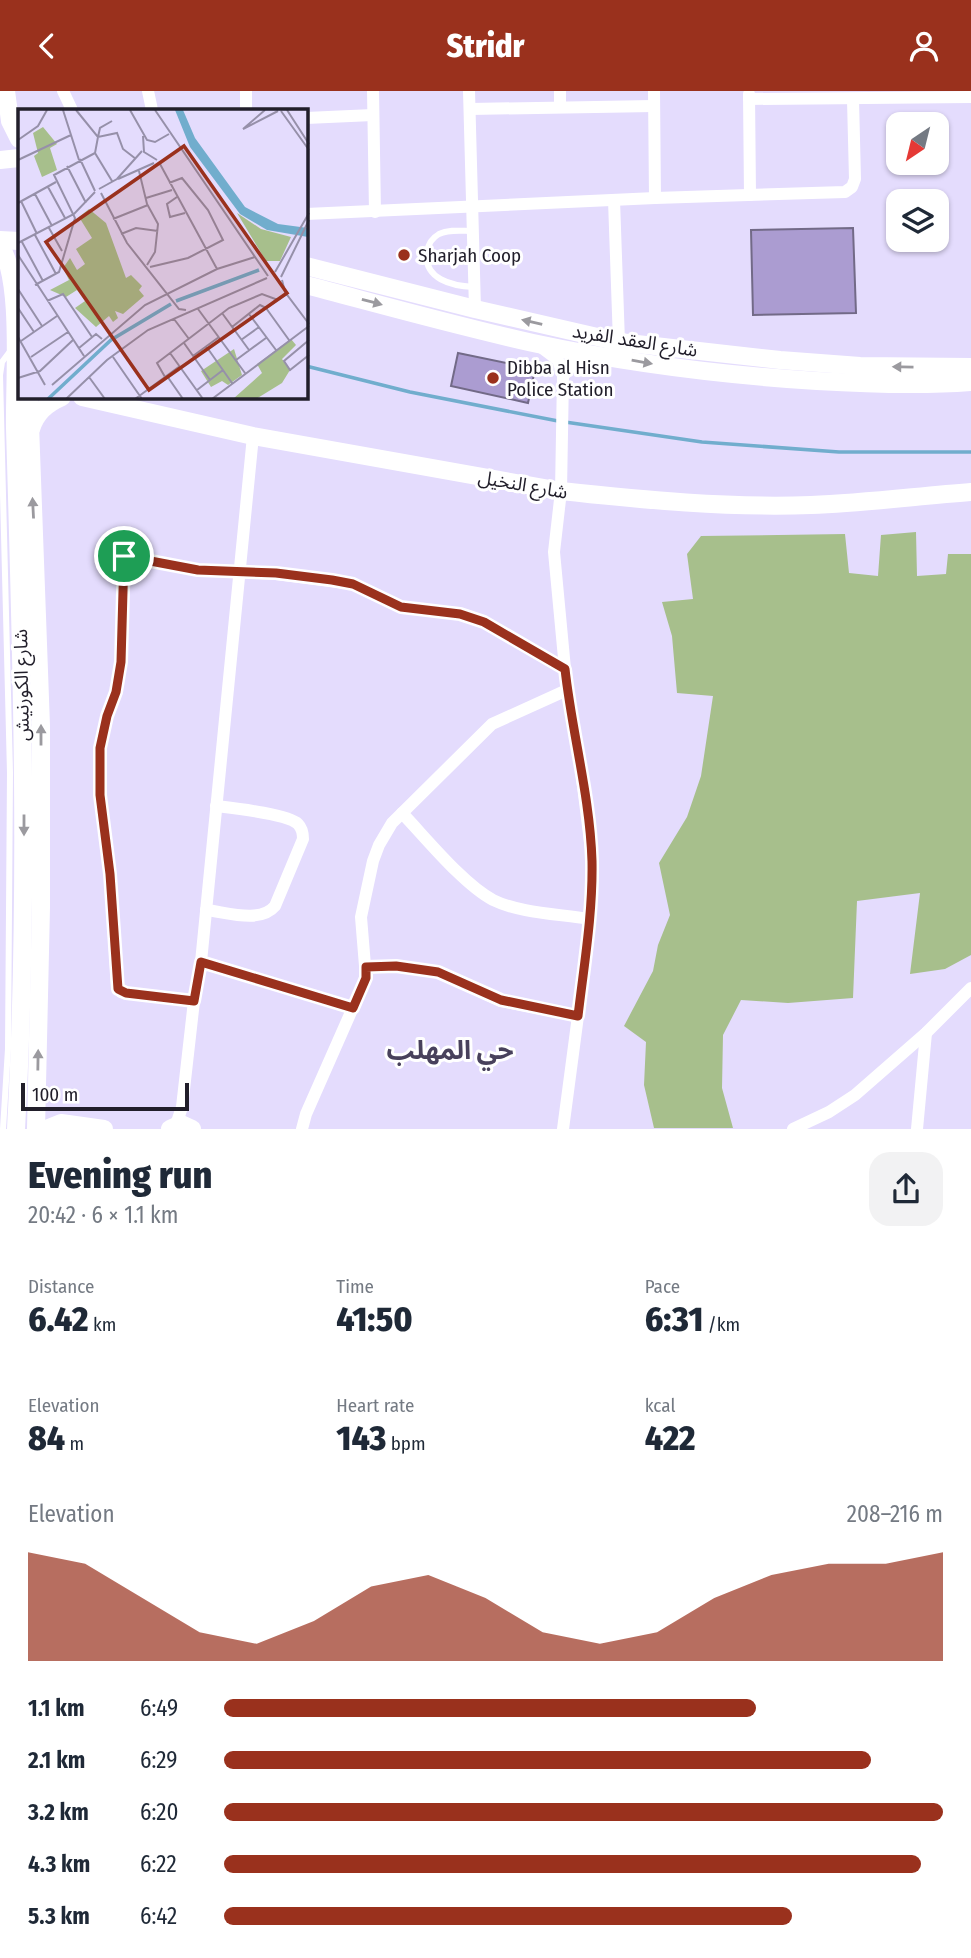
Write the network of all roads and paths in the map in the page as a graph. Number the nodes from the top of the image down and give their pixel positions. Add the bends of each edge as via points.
1 (63, 91) edge
2 (148, 91) edge
3 (246, 91) edge
4 (373, 91) edge
5 (469, 91) edge
6 (560, 91) edge
7 (654, 91) edge
8 (938, 94) edge
9 (749, 95) edge
10 (847, 97) edge
11 (971, 97) edge
12 (6, 98) edge
13 (654, 106) junction
14 (560, 107) junction
15 (72, 109) edge
16 (152, 109) edge
17 (246, 109) edge
18 (470, 109) junction
19 (373, 115) junction
20 (308, 118) edge
21 (0, 128) edge
22 (18, 137) edge
23 (18, 158) edge
24 (0, 160) edge
25 (750, 195) junction
26 (655, 198) junction
27 (614, 200) junction
28 (471, 207) junction
29 (375, 212) junction
30 (308, 213) edge
31 (472, 230) junction
32 (18, 241) edge
33 (0, 242) edge
34 (308, 267) edge
35 (0, 279) edge
36 (308, 286) edge
37 (475, 287) junction
38 (475, 309) junction
39 (15, 316) junction
40 (619, 342) junction
41 (534, 343) junction
42 (14, 346) junction
43 (598, 354) junction
44 (971, 367) edge
45 (563, 376) junction
46 (971, 382) edge
47 (29, 399) edge
48 (58, 399) edge
49 (91, 399) edge
50 (30, 436) junction
51 (253, 436) junction
52 (561, 491) junction
53 (971, 492) edge
54 (240, 571) junction
55 (565, 669) junction
56 (567, 690) junction
57 (216, 806) junction
58 (402, 813) junction
59 (24, 852) junction
60 (8, 869) junction
61 (206, 910) junction
62 (589, 919) junction
63 (201, 962) junction
64 (366, 967) junction
65 (971, 988) edge
66 (194, 1001) junction
67 (353, 1008) junction
68 (8, 1010) junction
69 (578, 1016) junction
70 (21, 1032) junction
71 (926, 1033) junction
72 (37, 1103) junction
73 (829, 1112) junction
74 (53, 1126) edge
75 (181, 1127) edge
76 (3, 1129) edge
77 (16, 1129) edge
78 (36, 1129) edge
79 (104, 1129) edge
80 (302, 1129) edge
81 (563, 1129) edge
82 (793, 1129) edge
83 (828, 1129) edge
84 (917, 1129) edge

1 - 15 street
2 - 16 street
3 - 17 street
4 - 19 street
5 - 18 street
6 - 14 street
7 - 13 street
8 - 10 street
8 - 11 street
9 - 10 street
9 - 25 street
10 - 25 street via 855,179 848,190
12 - 21 main road
12 - 22 main road
13 - 14 street
13 - 26 street
14 - 18 street
18 - 28 street
19 - 20 street
19 - 29 street
23 - 24 main road
25 - 26 street
26 - 27 street
27 - 28 street
27 - 40 street
28 - 29 street
28 - 31 street
29 - 30 street
31 - 37 street
31 - 37 lane via 437,235 427,250 427,266 433,276
32 - 33 main road
33 - 39 main road, شارع الكورنيش via 12,277
34 - 38 main road, شارع العقد الفريد
35 - 39 main road
36 -> 41 main road, شارع العقد الفريد
37 - 38 street
40 -> 38 main road, شارع العقد الفريد
39 - 42 main road, شارع الكورنيش
44 -> 40 main road, شارع العقد الفريد via 847,365
41 - 43 main road, شارع العقد الفريد
41 - 45 street via 558,361
42 -> 59 main road, شارع الكورنيش
42 - 60 lane via 2,362 0,375 9,690
43 - 45 street via 578,359
43 -> 46 main road, شارع العقد الفريد via 778,379 863,384
45 - 52 street
47 - 50 main road, شارع الكورنيش
48 - 50 main road via 44,407
49 - 51 main road, شارع النخيل
72 -> 50 main road, شارع الكورنيش via 41,740
51 - 52 main road, شارع النخيل
51 - 54 street
52 - 53 main road, شارع النخيل via 762,505
52 - 55 street via 554,552
54 - 55 street via 332,580 365,588 401,607 471,617
54 - 57 street
54 - 66 street via 198,570 124,556 121,662 100,748 100,795 118,989
55 - 56 street
56 - 58 street via 492,724
56 - 62 street via 592,858
57 - 61 street
57 - 61 street via 286,818 299,825 303,839 270,911 255,916
58 - 62 street via 475,887 495,901
58 - 64 street via 379,845 371,869 360,929
59 - 60 main road
59 - 70 main road, شارع الكورنيش
60 - 68 lane
61 - 63 street
62 - 69 street
63 - 66 street
63 - 67 street
64 - 67 street
64 - 69 street via 438,972 501,1000
65 - 71 street
66 - 75 street
67 - 80 street
68 - 70 main road
68 - 76 lane
69 - 81 street
70 - 77 main road, شارع الكورنيش
71 - 73 street
71 - 84 street
72 - 74 main road
72 - 78 main road, شارع الكورنيش
73 - 82 street
73 - 83 street
74 - 79 main road

